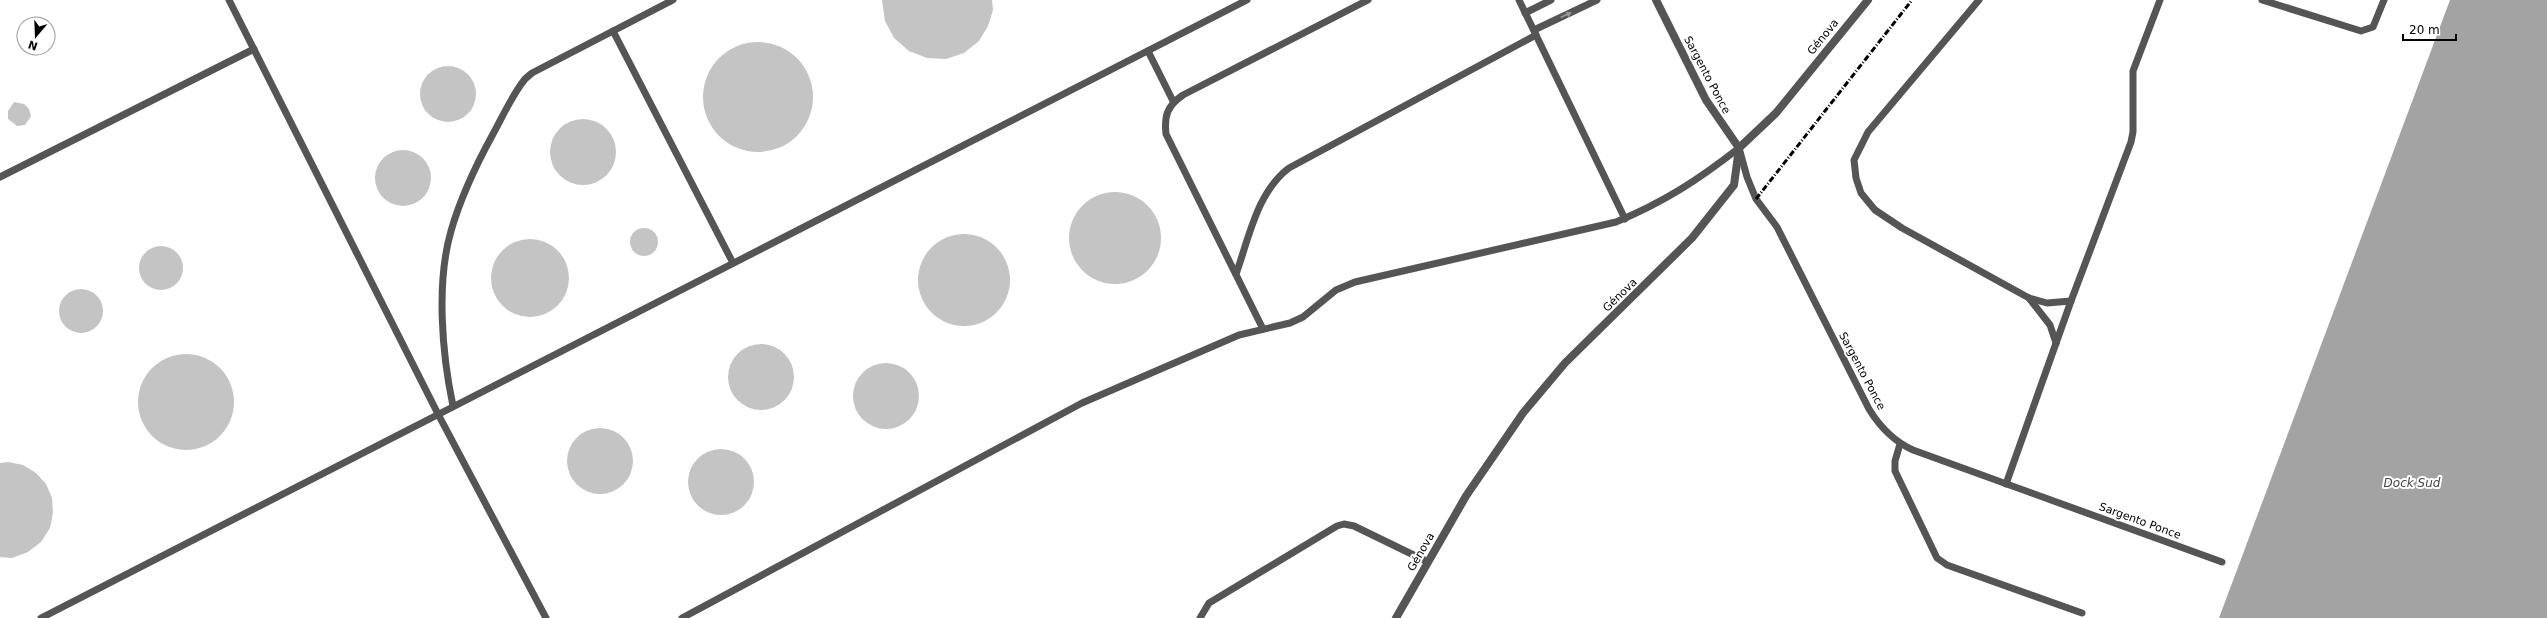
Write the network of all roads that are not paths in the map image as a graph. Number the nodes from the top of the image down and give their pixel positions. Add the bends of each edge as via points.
1 (229, 0) edge
2 (673, 0) edge
3 (1247, 0) edge
4 (1368, 0) edge
5 (1519, 0) edge
6 (1552, 0) edge
7 (1598, 0) edge
8 (1656, 0) edge
9 (1868, 0) edge
10 (1979, 0) edge
11 (2160, 0) edge
12 (2265, 0) edge
13 (2384, 0) edge
14 (1525, 13) junction
15 (613, 31) junction
16 (1535, 32) junction
17 (254, 49) junction
18 (1148, 50) junction
19 (1173, 102) junction
20 (1739, 148) junction
21 (0, 177) edge
22 (1625, 219) junction
23 (733, 263) junction
24 (1236, 274) junction
25 (2029, 298) junction
26 (2071, 301) junction
27 (1263, 329) junction
28 (2056, 343) junction
29 (453, 406) junction
30 (438, 414) junction
31 (1900, 444) junction
32 (2006, 484) junction
33 (1428, 562) junction
34 (2222, 562) dead end
35 (2082, 613) dead end
36 (41, 618) edge
37 (546, 618) edge
38 (682, 618) edge
39 (1200, 618) edge
40 (1396, 618) edge

1 - 17 lane
2 - 15 lane
3 - 18 lane
4 - 19 lane
5 - 14 lane
6 - 14 lane
16 -> 7 lane
8 - 20 street, Sargento Ponce via 1706,100
9 - 20 street, Génova via 1776,113
10 - 25 lane via 1868,132 1854,160 1856,178 1861,193 1874,210
11 - 26 lane via 2133,71 2131,142
12 - 13 lane via 2361,32 2373,27
14 - 16 lane
15 - 23 lane
15 - 29 lane via 525,79 472,172 450,232 444,274 443,318 447,377
16 - 22 lane
16 - 24 lane via 1277,177 1264,197
17 - 21 lane
17 - 30 lane
18 - 19 lane
18 - 23 lane
19 - 24 lane via 1166,112 1166,134
20 - 22 lane via 1699,180 1651,208
20 - 31 lane, Sargento Ponce via 1756,199 1777,227 1868,409 1884,431
20 - 33 street, Génova via 1734,185 1670,262 1565,363 1523,413 1466,496
22 - 27 lane via 1355,282 1336,290 1303,317 1290,323
23 - 29 lane
24 - 27 lane
25 - 26 lane via 2047,303
25 - 28 lane via 2050,325
26 - 28 lane
27 - 38 lane via 1239,335 1082,403
28 - 32 lane
29 - 30 lane
30 - 36 lane
30 - 37 lane
31 - 32 lane, Sargento Ponce
31 - 35 lane via 1895,471 1937,558 1947,565
32 - 34 lane, Sargento Ponce
33 - 39 lane via 1354,526 1344,524 1209,603
33 - 40 street, Génova

